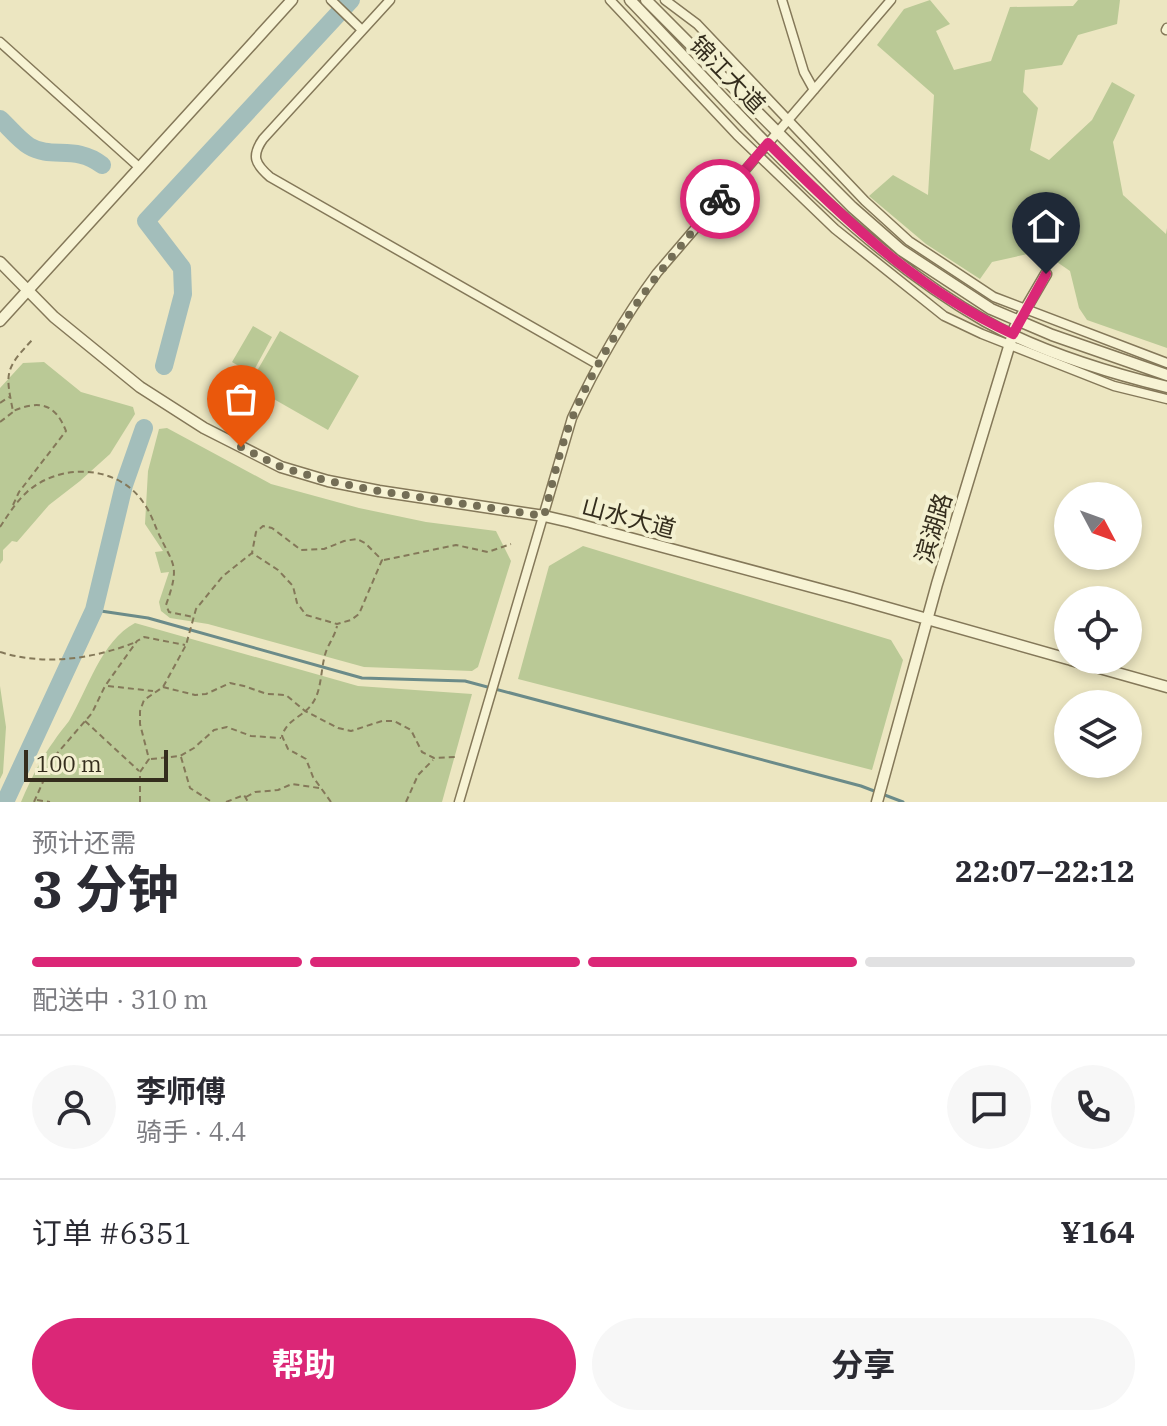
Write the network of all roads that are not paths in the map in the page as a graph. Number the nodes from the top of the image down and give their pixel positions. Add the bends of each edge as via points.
1 (292, 0) edge
2 (331, 0) edge
3 (390, 0) edge
4 (610, 0) edge
5 (630, 0) edge
6 (646, 0) edge
7 (665, 0) edge
8 (782, 0) edge
9 (891, 0) edge
10 (362, 30) junction
11 (0, 42) edge
12 (814, 90) junction
13 (788, 119) junction
14 (777, 132) junction
15 (768, 143) junction
16 (758, 155) junction
17 (140, 168) junction
18 (0, 262) edge
19 (1046, 274) dead end
20 (27, 291) junction
21 (1025, 309) junction
22 (0, 321) edge
23 (1019, 321) junction
24 (1011, 340) junction
25 (1167, 363) edge
26 (597, 364) junction
27 (1167, 375) edge
28 (1167, 387) edge
29 (1167, 399) edge
30 (544, 516) junction
31 (927, 620) junction
32 (1054, 656) edge
33 (1120, 674) edge
34 (1167, 687) edge
35 (459, 802) edge
36 (877, 802) edge

1 - 17 street
2 - 10 street
3 - 10 street
4 - 16 street
5 - 15 street, 锦江大道
6 - 14 street, 锦江大道
7 - 13 street via 697,24
8 - 12 street
9 - 12 street
10 - 26 street via 263,139 256,149 261,169
11 - 17 street
12 - 13 street
13 - 14 street
13 - 21 street via 909,241 994,297
14 - 15 street
14 - 23 street, 锦江大道 via 901,250 991,309
15 - 16 street
15 - 24 street, 锦江大道 via 872,243
16 - 24 street via 835,229 944,316
16 - 26 street via 657,273
17 - 20 street
18 - 20 street, 山水大道
19 - 21 street, 滨湖路
20 - 22 street
20 - 30 street, 山水大道 via 140,387 204,428 281,467 379,491
21 - 23 street, 滨湖路
21 - 25 street
23 - 24 street, 滨湖路
23 - 27 street, 锦江大道
24 - 28 street, 锦江大道
24 - 29 street via 1114,386
24 - 31 street, 滨湖路
26 - 30 street via 572,418
30 - 31 street, 山水大道
30 - 35 street
31 - 32 street, 山水大道
31 - 36 street, 滨湖路
33 - 34 street, 山水大道

